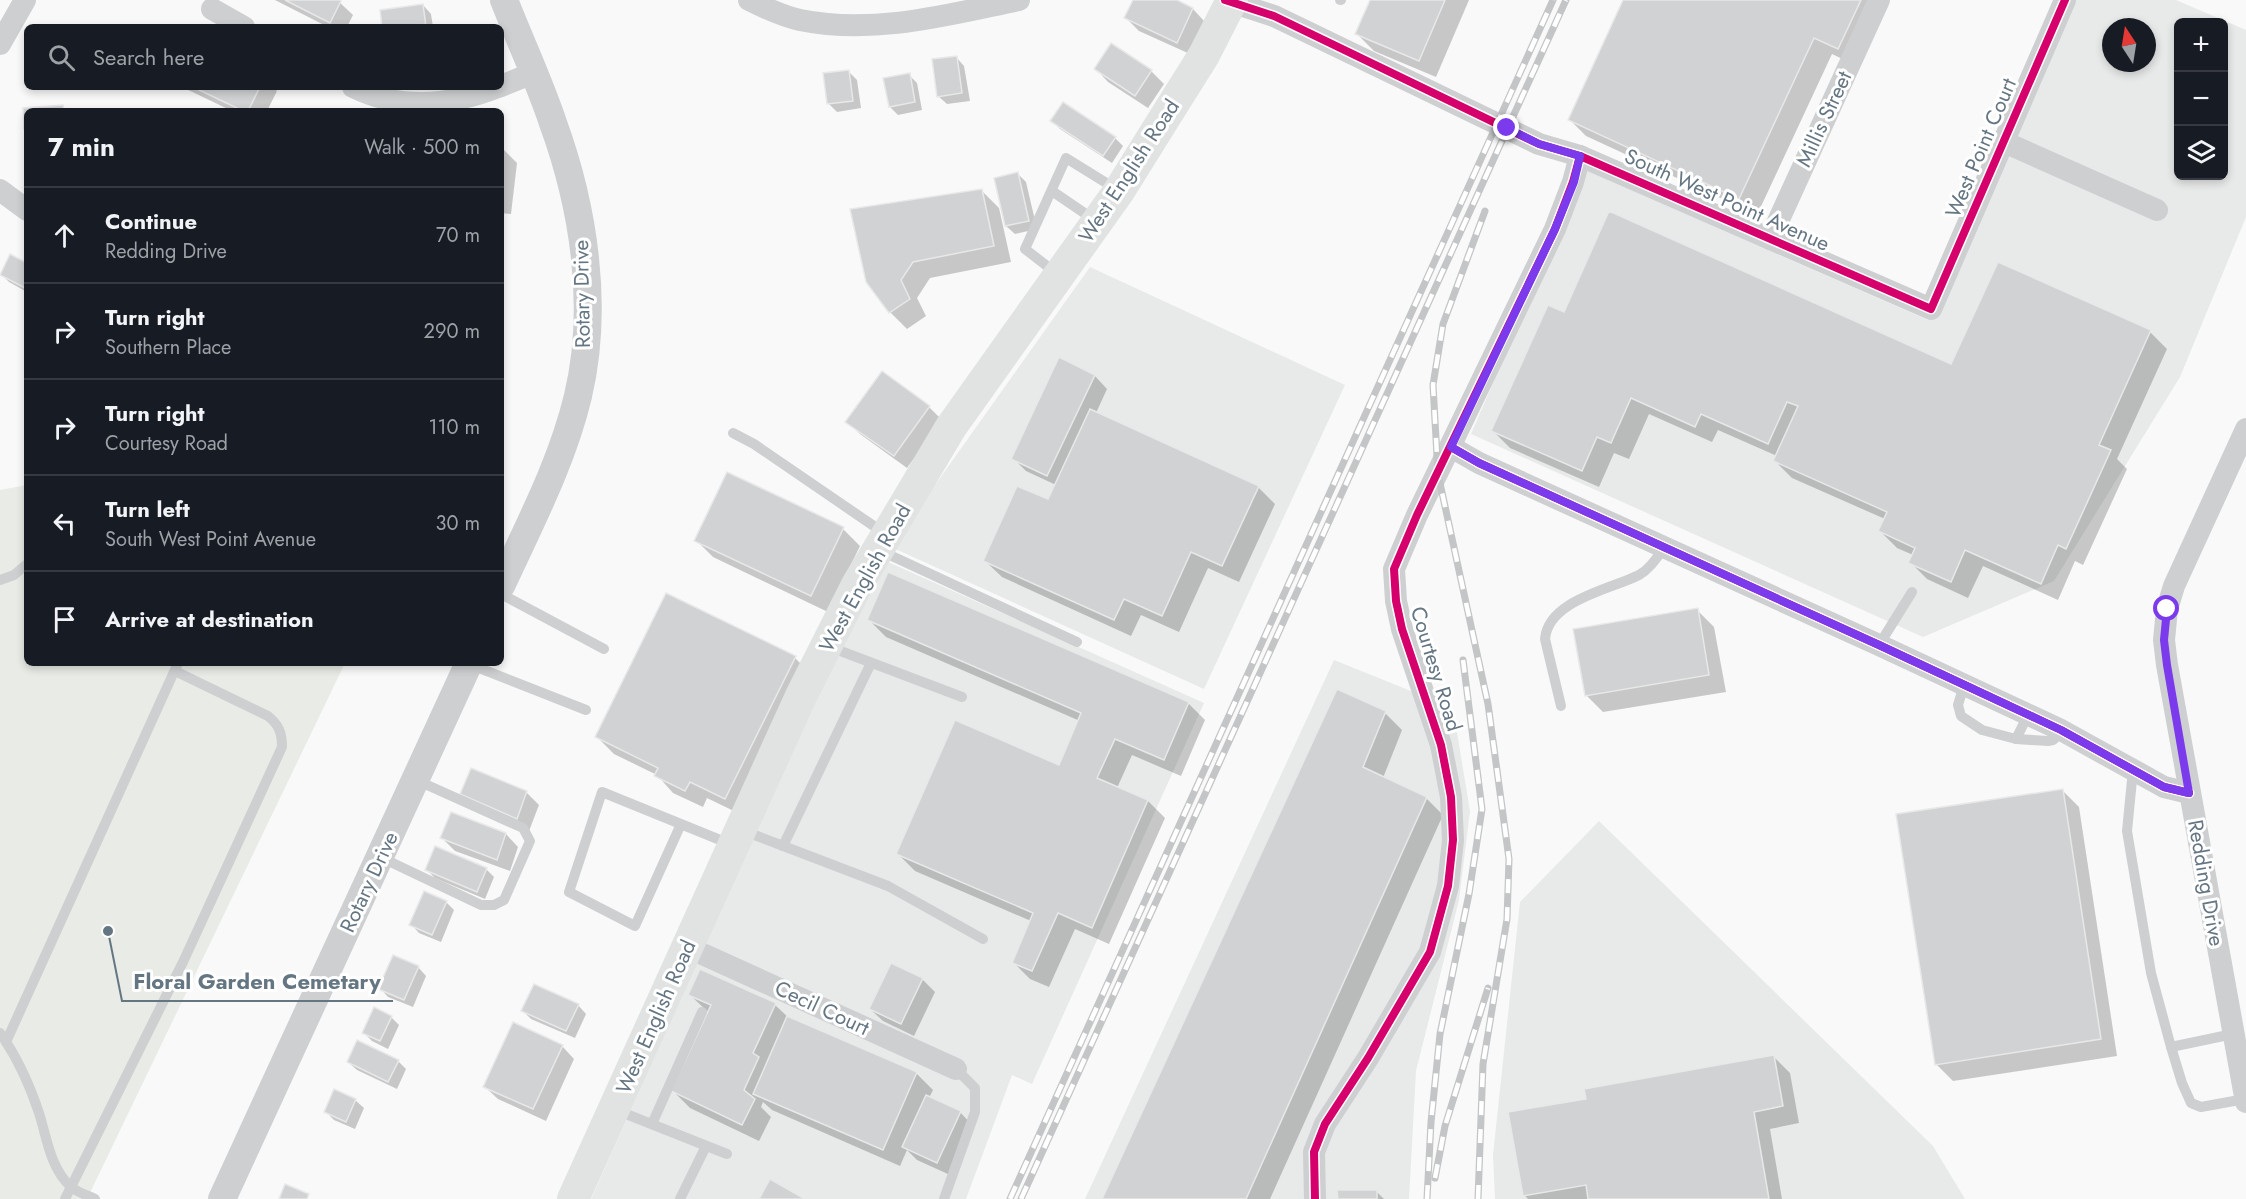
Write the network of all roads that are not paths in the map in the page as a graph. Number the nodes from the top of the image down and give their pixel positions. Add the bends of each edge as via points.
1 (25, 0) edge
2 (504, 0) edge
3 (749, 0) edge
4 (1019, 0) edge
5 (1878, 0) edge
6 (2065, 0) edge
7 (1229, 1) edge
8 (212, 9) dead end
9 (914, 11) edge
10 (239, 24) edge
11 (0, 44) edge
12 (533, 73) junction
13 (504, 84) edge
14 (358, 90) edge
15 (486, 90) edge
16 (2004, 142) junction
17 (1580, 156) junction
18 (0, 190) edge
19 (1052, 191) junction
20 (1119, 191) junction
21 (24, 208) edge
22 (2157, 210) dead end
23 (1097, 222) junction
24 (1770, 239) junction
25 (1059, 275) junction
26 (1931, 309) joint
27 (2246, 429) edge
28 (733, 433) dead end
29 (1451, 447) junction
30 (883, 542) junction
31 (1664, 547) junction
32 (24, 567) edge
33 (504, 579) edge
34 (0, 580) edge
35 (1912, 592) dead end
36 (504, 596) edge
37 (1077, 642) dead end
38 (1879, 645) junction
39 (826, 646) junction
40 (604, 649) dead end
41 (871, 663) junction
42 (468, 666) edge
43 (474, 666) edge
44 (176, 667) edge
45 (1964, 685) junction
46 (962, 697) dead end
47 (1561, 706) dead end
48 (586, 710) dead end
49 (2028, 715) junction
50 (2063, 731) junction
51 (2016, 739) junction
52 (2133, 770) junction
53 (416, 780) junction
54 (2189, 793) junction
55 (681, 824) junction
56 (737, 838) junction
57 (783, 846) junction
58 (380, 857) junction
59 (983, 939) dead end
60 (687, 947) junction
61 (702, 1012) dead end
62 (2233, 1034) junction
63 (3, 1038) edge
64 (2170, 1047) junction
65 (956, 1069) joint
66 (2246, 1101) edge
67 (614, 1109) junction
68 (652, 1124) junction
69 (706, 1146) junction
70 (727, 1154) dead end
71 (71, 1187) junction
72 (65, 1199) edge
73 (95, 1199) edge
74 (222, 1199) edge
75 (573, 1199) edge
76 (680, 1199) edge
77 (944, 1199) edge
78 (1315, 1199) edge

1 - 11 street
2 - 12 street, Rotary Drive
3 - 9 street via 800,20 887,25
4 - 9 street
5 - 24 street, Millis Street
6 - 16 street, West Point Court
7 - 17 street, South West Point Avenue via 1274,16 1539,144
7 - 20 main road, West English Road via 1204,55
8 - 10 street
12 - 13 street
12 - 33 street, Rotary Drive via 554,123 574,191 585,271 585,339 578,396 566,437
14 - 15 street via 417,104 442,103
16 - 22 street
16 - 26 street, West Point Court
17 - 24 street, South West Point Avenue
17 - 29 street, Courtesy Road via 1555,229
18 - 21 street
19 - 20 lane via 1066,158
19 - 23 lane
19 - 25 lane via 1025,249
20 - 23 main road, West English Road
23 - 25 main road, West English Road
24 - 26 street, South West Point Avenue
25 - 30 main road, West English Road via 951,427
27 - 54 street, Redding Drive via 2174,585 2167,609 2164,640
28 - 30 lane via 754,444
29 - 31 street
29 - 78 street, Courtesy Road via 1394,569 1402,629 1441,745 1451,797 1453,840 1448,886 1430,952 1325,1124 1314,1152
30 - 37 lane
30 - 39 main road, West English Road
31 - 38 street
31 - 47 lane via 1641,575 1588,594 1556,617 1548,628 1545,639
32 - 34 lane
35 - 38 lane
36 - 40 lane
38 - 45 street
39 - 41 lane
39 - 56 main road, West English Road
41 - 46 lane
41 - 57 lane
42 - 53 street, Rotary Drive
43 - 48 lane
44 - 63 lane
44 - 71 lane via 268,716 282,735 282,747 183,962
45 - 49 street
45 - 51 lane via 1958,705 1961,716 1982,730
49 - 50 street
49 - 51 lane
50 - 51 lane via 2048,741
50 - 52 street
52 - 54 street via 2164,787
52 - 64 lane via 2127,831 2151,974
53 - 58 street, Rotary Drive
53 - 58 lane via 523,828 530,841 504,900 481,905
54 - 62 street, Redding Drive
55 - 55 lane via 602,792 569,892 635,926
55 - 56 lane
56 - 57 lane
56 - 60 main road, West English Road
57 - 59 lane via 888,885
58 - 74 street, Rotary Drive
60 - 65 street, Cecil Court
60 - 67 main road, West English Road
61 - 68 lane
62 - 64 lane
62 - 66 street, Redding Drive
63 - 71 lane via 34,1101 57,1169
64 - 66 lane via 2191,1103 2201,1107
65 - 77 lane via 975,1088 975,1112
67 - 68 lane
67 - 75 main road, West English Road
68 - 69 lane
69 - 70 lane
69 - 76 lane
71 - 72 lane
71 - 73 lane

